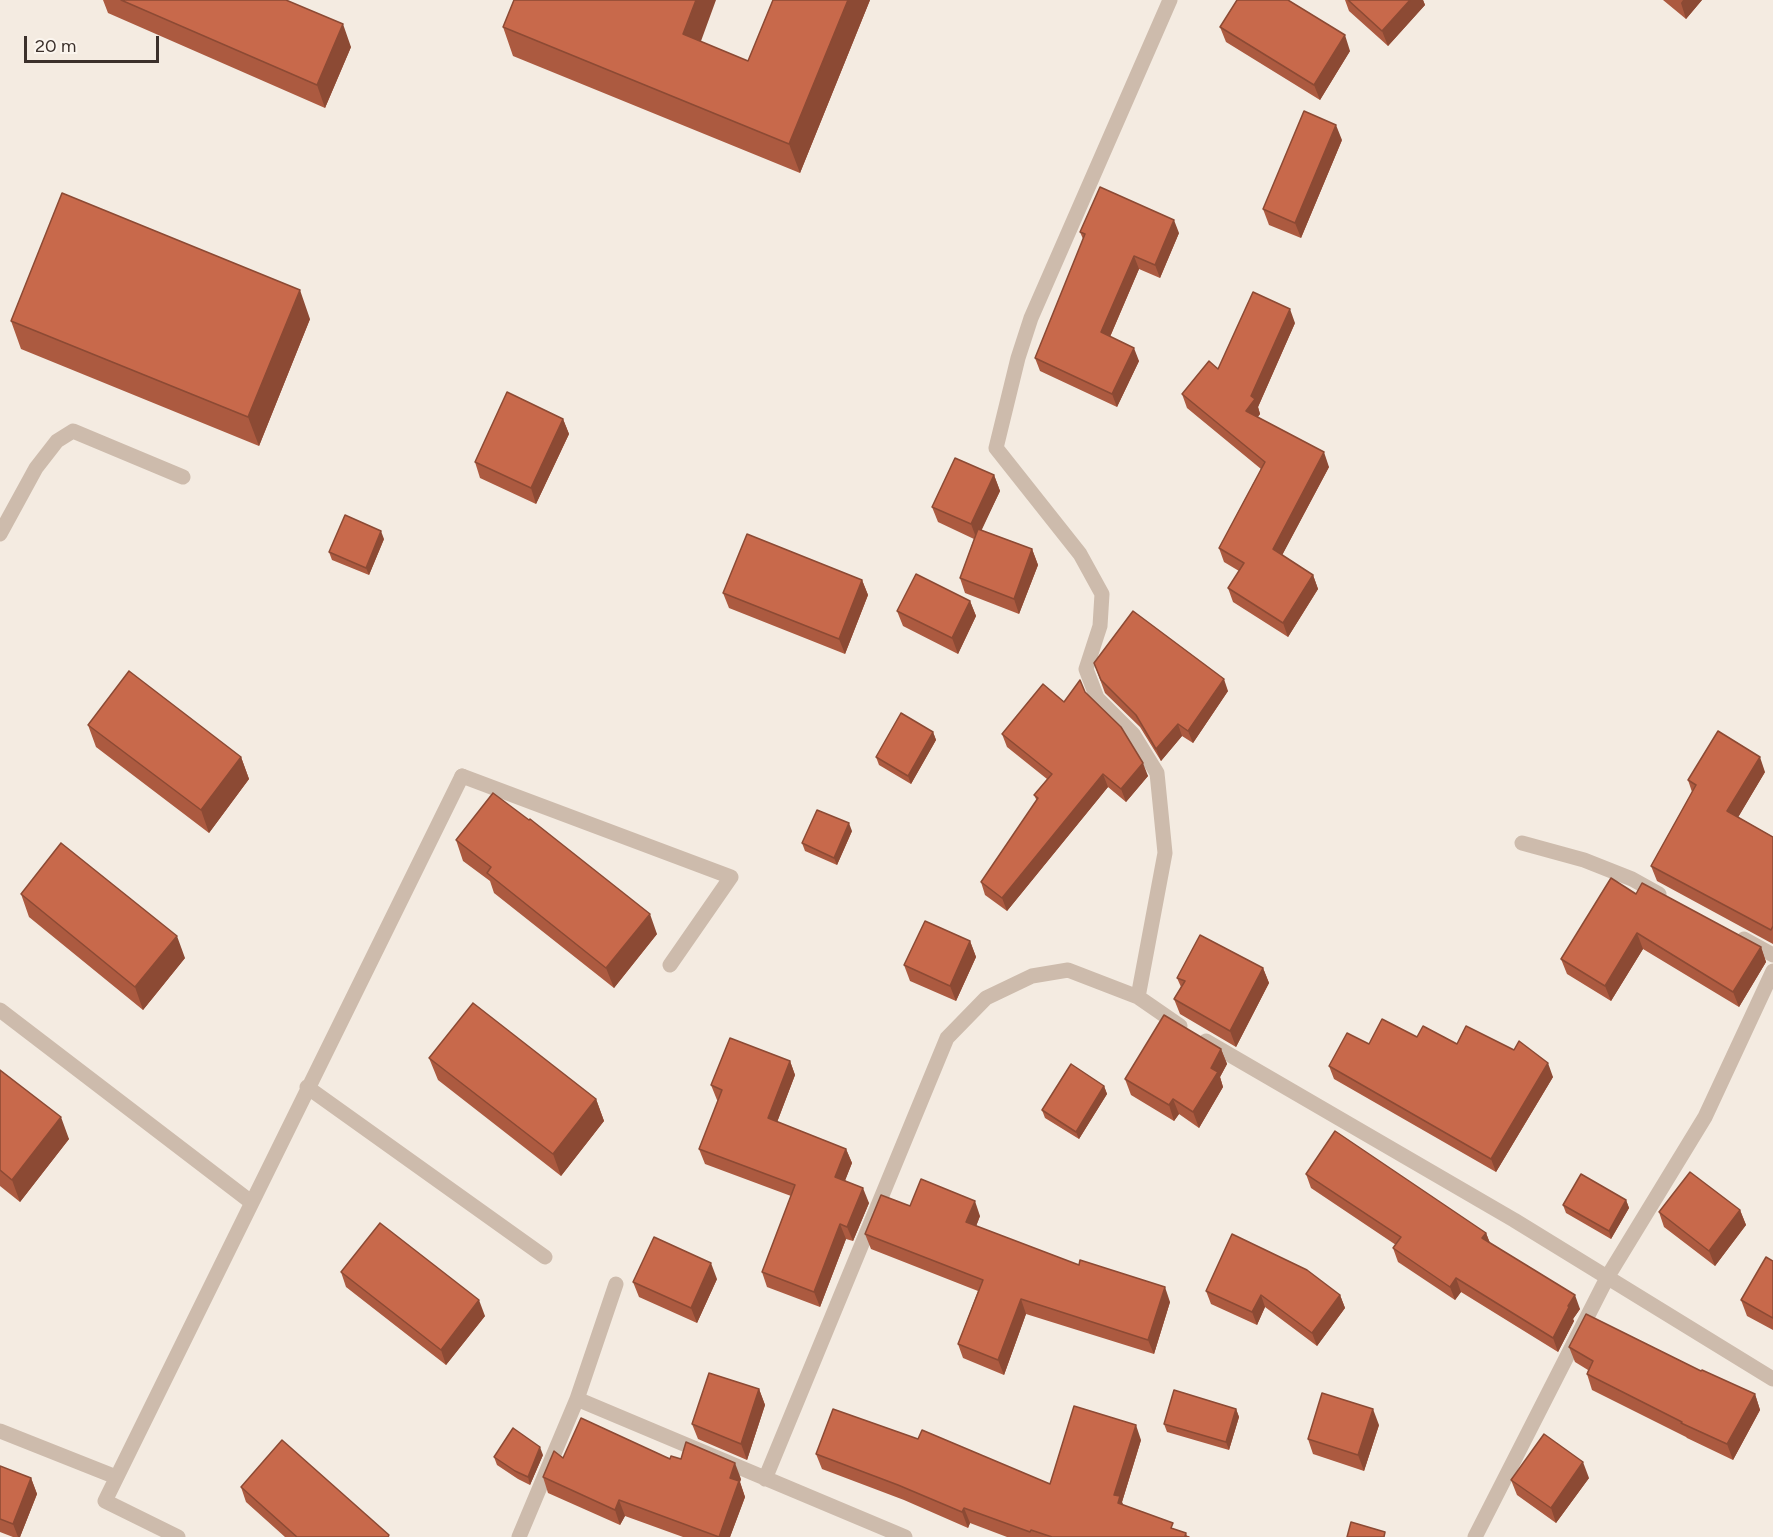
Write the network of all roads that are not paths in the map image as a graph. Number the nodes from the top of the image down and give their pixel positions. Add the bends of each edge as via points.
1 (1170, 0) edge
2 (183, 477) dead end
3 (0, 534) edge
4 (1522, 843) dead end
5 (1672, 901) edge
6 (1733, 933) edge
7 (1773, 955) edge
8 (670, 965) dead end
9 (1773, 971) edge
10 (1138, 997) junction
11 (0, 1011) edge
12 (307, 1087) junction
13 (251, 1202) junction
14 (545, 1257) dead end
15 (1608, 1276) junction
16 (616, 1284) dead end
17 (1773, 1379) edge
18 (578, 1399) junction
19 (0, 1431) edge
20 (116, 1477) junction
21 (765, 1479) junction
22 (178, 1537) edge
23 (519, 1537) edge
24 (905, 1537) edge
25 (1475, 1537) edge

1 - 10 street via 1031,318 996,448 1080,554 1102,594 1100,626 1086,669 1097,699 1133,734 1157,773 1165,854
2 - 3 street via 73,431 57,441 36,468
4 - 5 street via 1584,860 1632,879
6 - 7 street
8 - 12 street via 732,876 462,776
9 - 15 street via 1705,1117
10 - 15 street via 1172,1021
10 - 21 street via 1068,970 1032,976 986,998 947,1038
11 - 13 street
12 - 13 street
12 - 14 street
13 - 20 street
15 - 17 street
15 - 25 street
16 - 18 street
18 - 21 street
18 - 23 street
19 - 20 street
20 - 22 street via 105,1501
21 - 24 street

